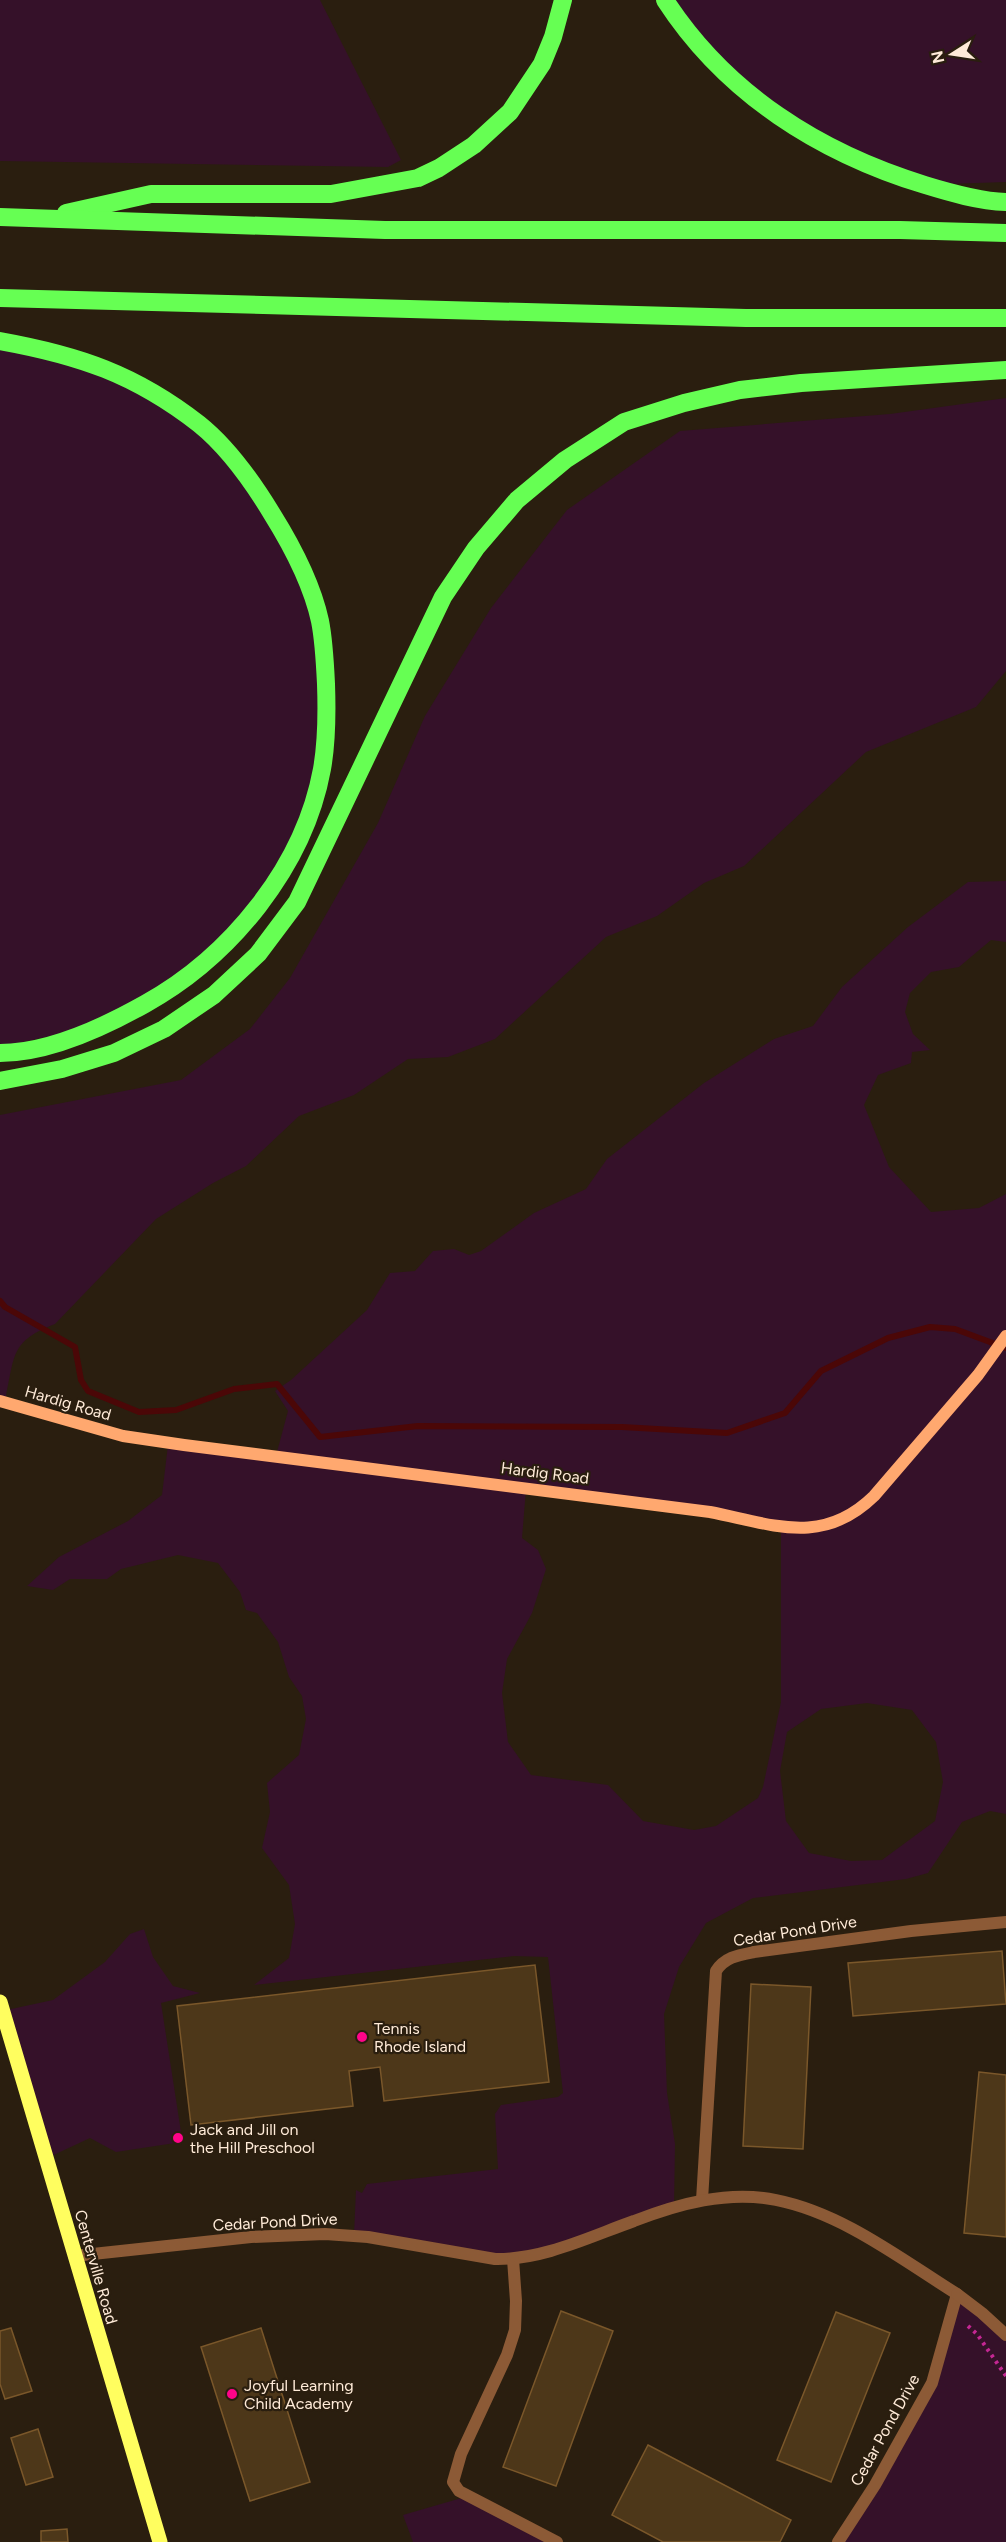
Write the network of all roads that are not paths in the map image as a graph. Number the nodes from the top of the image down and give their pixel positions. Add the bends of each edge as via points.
1 (563, 0) edge
2 (665, 0) edge
3 (1006, 202) edge
4 (0, 217) edge
5 (42, 219) junction
6 (1006, 233) edge
7 (0, 298) edge
8 (1006, 318) edge
9 (0, 341) edge
10 (1006, 370) edge
11 (0, 1053) edge
12 (0, 1081) edge
13 (1006, 1336) edge
14 (0, 1401) edge
15 (1006, 1922) edge
16 (0, 2002) edge
17 (702, 2200) junction
18 (74, 2256) junction
19 (513, 2259) junction
20 (957, 2294) junction
21 (1006, 2335) edge
22 (160, 2542) edge
23 (557, 2542) edge
24 (838, 2542) edge

1 - 5 highway via 542,64 510,112 474,145 418,178 331,194 151,194
2 - 3 highway via 708,54 786,123 883,172 938,189
4 - 5 highway
5 - 6 highway via 385,230
7 - 8 highway via 746,318
9 - 11 highway via 66,355 136,381 200,425 235,459 286,536 307,584 320,621 327,720 322,770 290,857 259,905 220,950 169,991 122,1017 63,1041
10 - 12 highway via 740,390 624,422 566,460 517,500 443,597 297,902 258,954 214,995 164,1029 114,1053 62,1069
13 - 14 street, Hardig Road via 987,1364 874,1496 844,1520 821,1527 760,1524 710,1512 174,1444 123,1436
15 - 17 street, Cedar Pond Drive via 754,1952 721,1963 716,1971
16 - 18 main road, Centerville Road
17 - 19 street, Cedar Pond Drive via 553,2251
17 - 20 street, Cedar Pond Drive via 775,2199 803,2208 854,2229
18 - 19 street, Cedar Pond Drive via 251,2237 325,2234
18 - 22 main road, Centerville Road
19 - 23 street via 515,2330 461,2454 453,2482 459,2492
20 - 21 street, Cedar Pond Drive
20 - 24 street, Cedar Pond Drive via 932,2383

